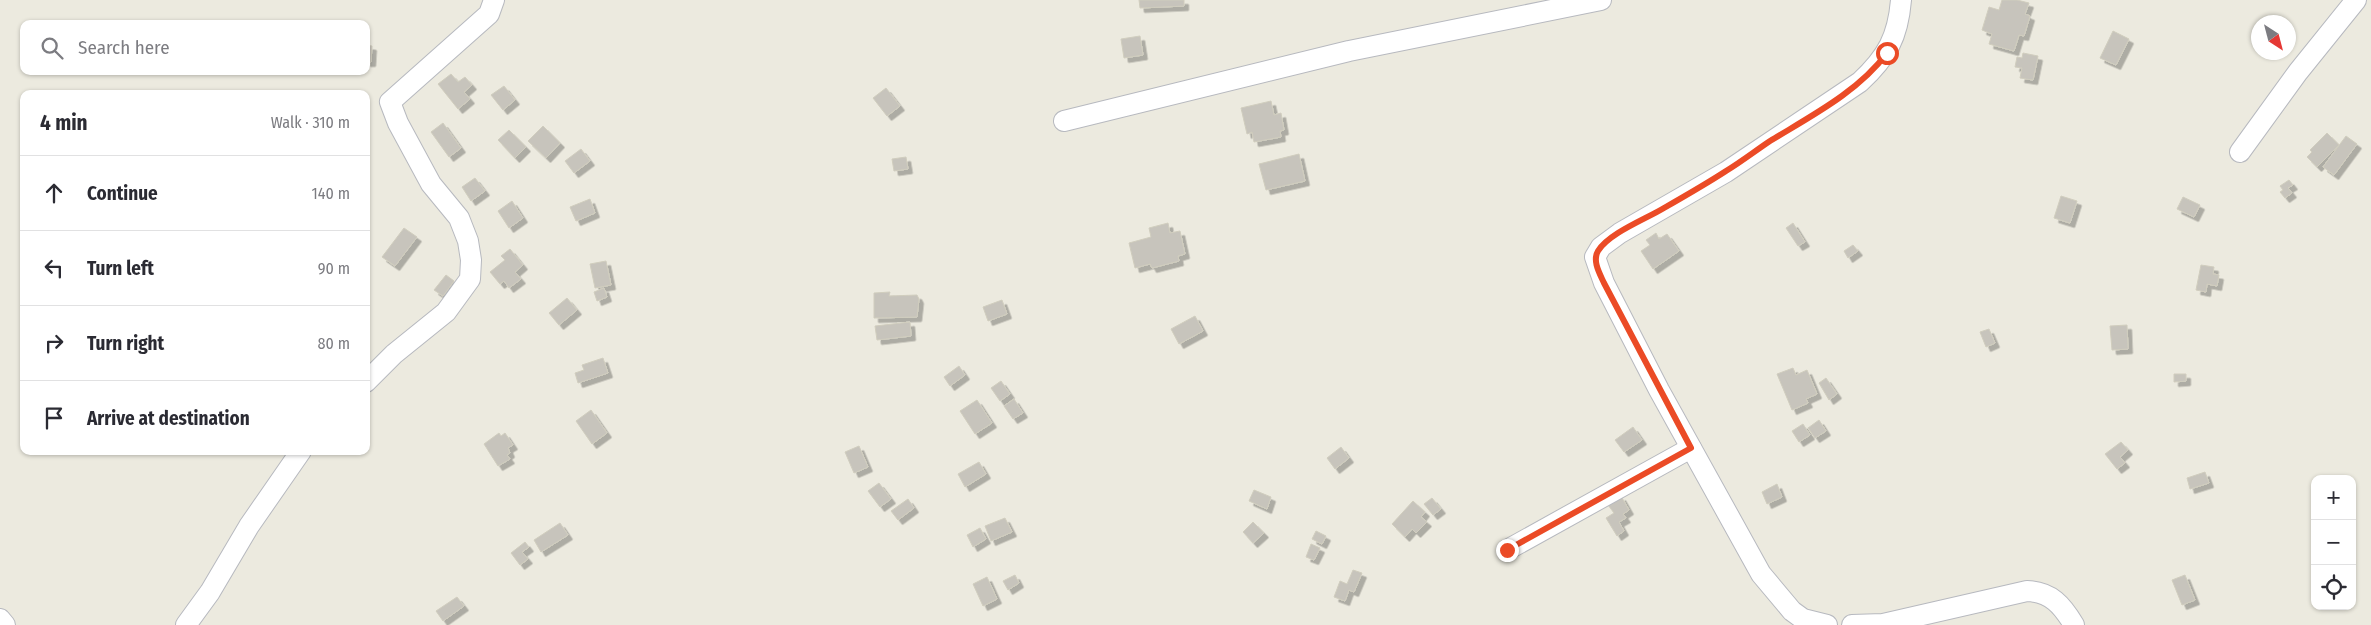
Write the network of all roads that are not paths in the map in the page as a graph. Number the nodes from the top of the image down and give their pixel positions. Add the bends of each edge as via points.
1 (494, 0) edge
2 (1602, 0) edge
3 (1901, 0) edge
4 (2356, 0) edge
5 (1064, 122) dead end
6 (2240, 152) dead end
7 (370, 378) edge
8 (1691, 448) junction
9 (298, 455) edge
10 (1507, 550) dead end
11 (0, 620) edge
12 (5, 625) edge
13 (186, 625) edge
14 (1827, 625) edge
15 (1852, 625) edge
16 (2074, 625) edge

1 - 7 street via 489,14 390,102 431,184 458,218 468,241 470,279 446,312
2 - 5 street via 1349,51
3 - 8 street via 1894,37 1887,53 1860,82 1726,172 1620,233 1595,257 1604,283
4 - 6 street
8 - 10 street
8 - 14 street via 1744,547 1775,594 1803,619
9 - 13 street
11 - 12 street
15 - 16 street via 1883,624 2027,592 2046,594 2055,600

